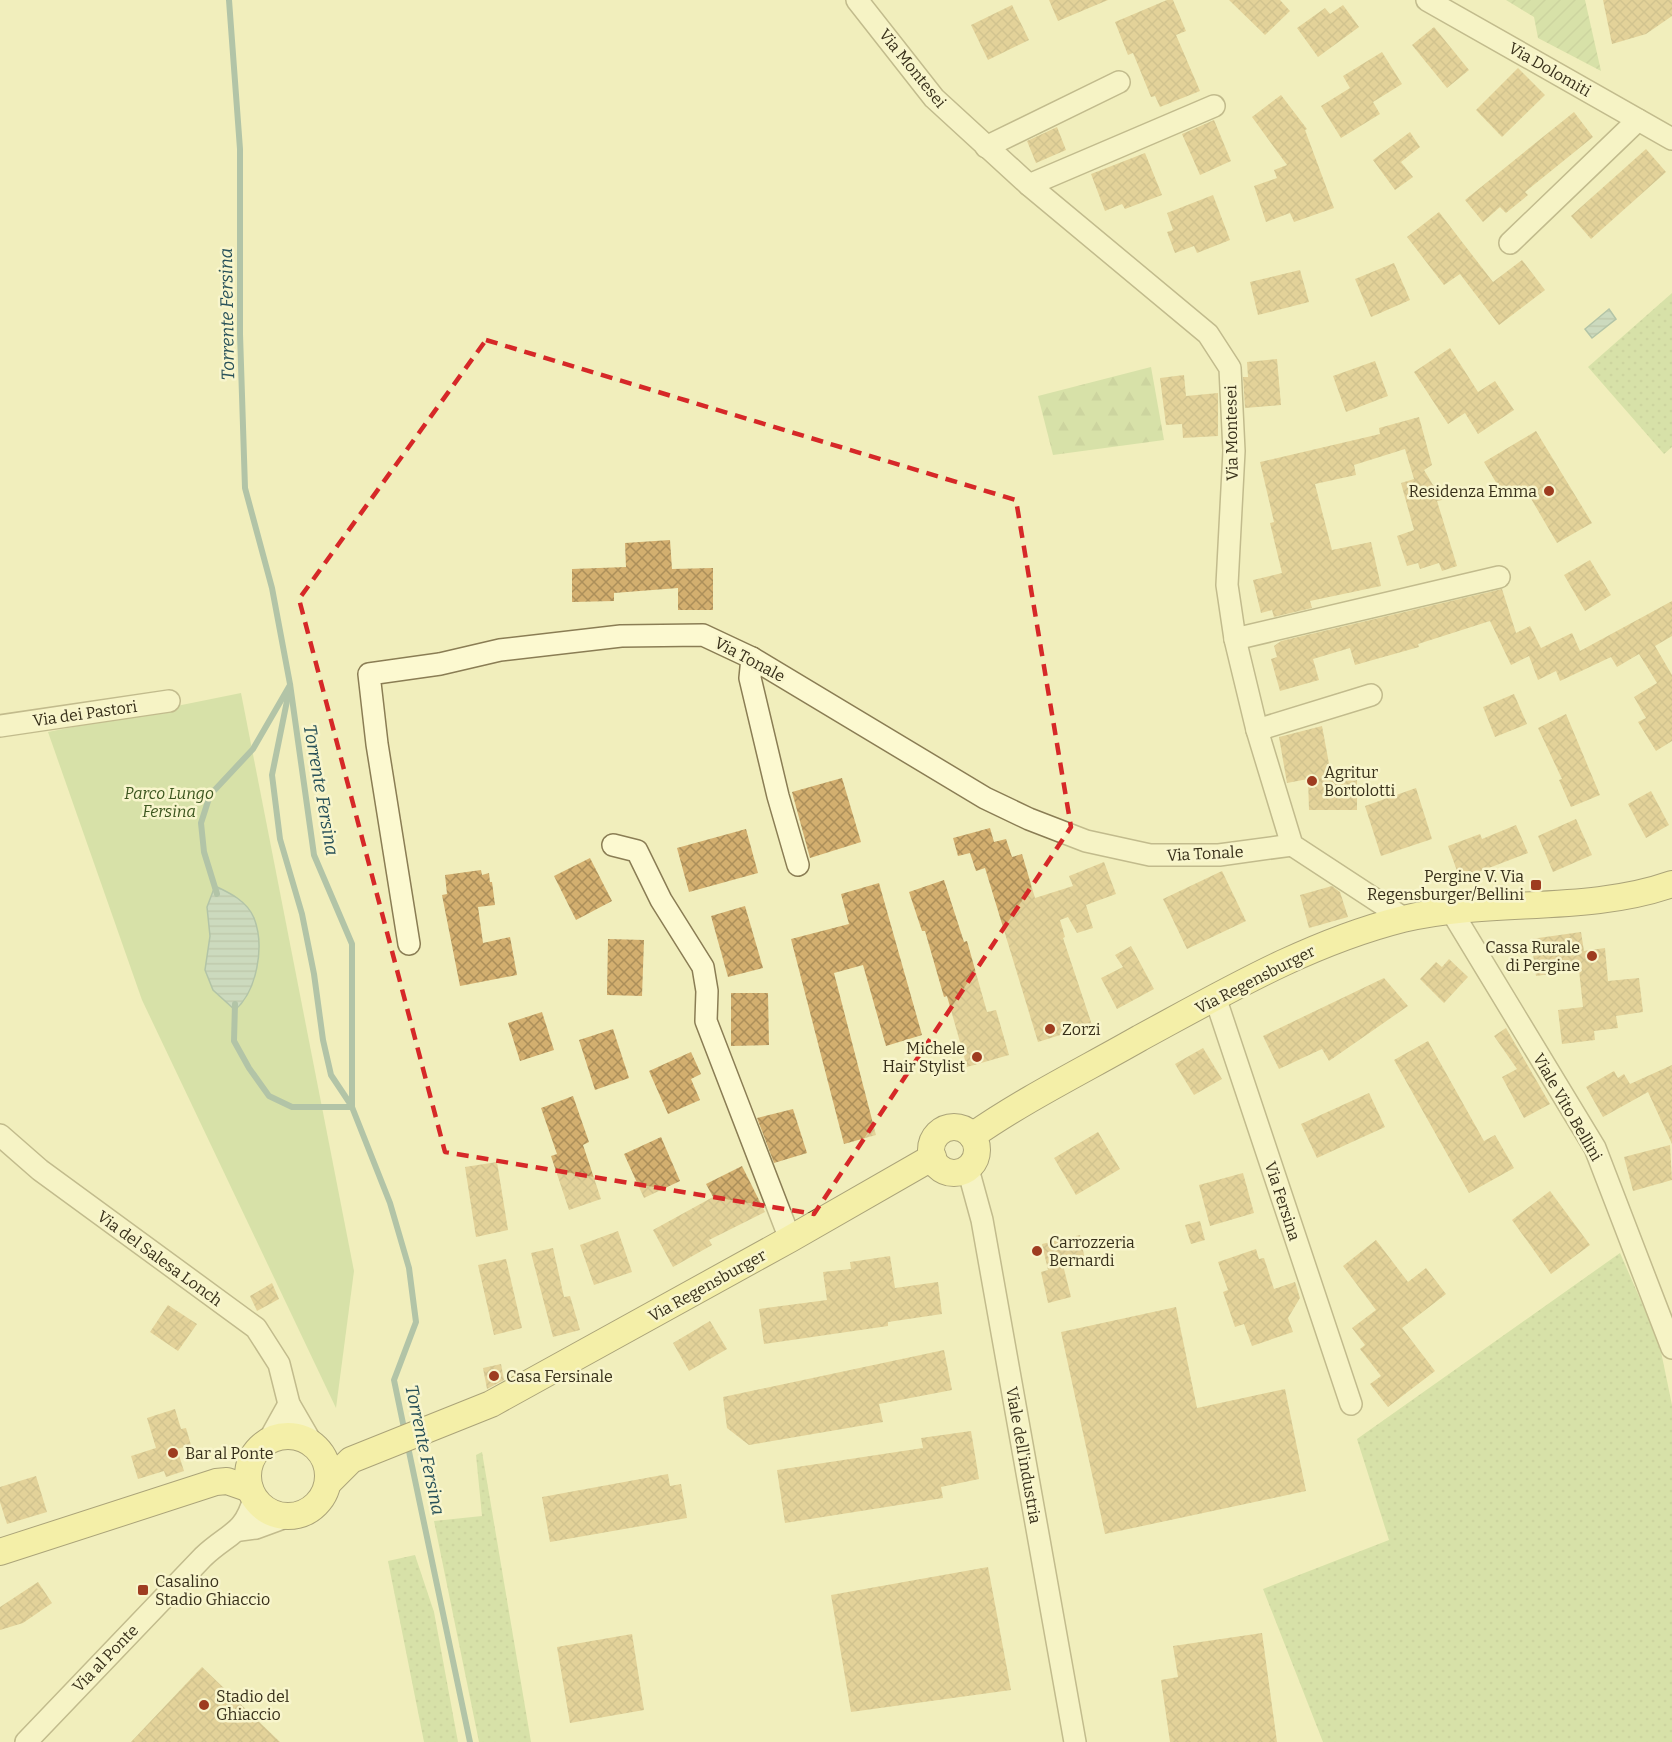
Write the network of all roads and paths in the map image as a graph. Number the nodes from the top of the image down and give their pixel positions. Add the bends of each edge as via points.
1 (857, 0) edge
2 (1427, 0) edge
3 (1119, 82) dead end
4 (1214, 106) dead end
5 (1638, 120) junction
6 (1672, 139) edge
7 (986, 147) junction
8 (1029, 185) junction
9 (1510, 243) dead end
10 (1499, 577) dead end
11 (1236, 639) junction
12 (752, 658) junction
13 (1371, 695) dead end
14 (169, 701) dead end
15 (0, 726) edge
16 (1257, 730) junction
17 (613, 845) dead end
18 (1292, 845) junction
19 (798, 864) dead end
20 (1672, 884) edge
21 (1452, 912) junction
22 (1405, 919) junction
23 (409, 944) dead end
24 (1215, 997) junction
25 (0, 1135) edge
26 (972, 1136) junction
27 (933, 1157) junction
28 (968, 1169) junction
29 (790, 1239) junction
30 (1672, 1348) edge
31 (289, 1404) junction
32 (1351, 1404) dead end
33 (262, 1447) junction
34 (316, 1447) junction
35 (351, 1460) junction
36 (328, 1484) junction
37 (181, 1493) junction
38 (252, 1493) junction
39 (286, 1517) junction
40 (240, 1530) junction
41 (0, 1552) edge
42 (26, 1742) edge
43 (1075, 1742) edge

1 - 7 street, Via Montesei via 934,98
2 - 5 street, Via Dolomiti
3 - 7 street
4 - 8 street
5 - 6 street, Via Dolomiti
5 - 9 street
7 - 8 street, Via Montesei
8 - 11 street, Via Montesei via 1208,334 1230,368 1234,451 1227,585
10 - 11 street
11 - 16 street, Via Montesei
12 - 18 street, Via Tonale via 985,798 1086,841 1150,855 1219,855
12 - 19 street via 750,678
12 - 23 street, Via Tonale via 703,634 675,633 500,650 369,674
13 - 16 street
14 - 15 street, Via dei Pastori
16 - 18 street, Via Montesei
17 - 29 street via 637,851 703,967 706,1021
18 - 22 street
20 - 21 main road, Via Regensburger via 1608,898
21 - 22 main road, Via Regensburger
21 - 30 street, Viale Vito Bellini via 1595,1148
22 - 24 main road, Via Regensburger via 1344,936 1288,959
24 - 26 main road, Via Regensburger
24 - 32 street, Via Fersina
25 - 31 street, Via del Salesa Lonch via 40,1170 256,1328 279,1364
26 - 27 main road via 954,1127 941,1132 933,1143
26 - 28 main road via 977,1152
27 - 28 main road via 936,1164 949,1172
27 - 29 main road, Via Regensburger
28 - 43 street, Viale dell'industria via 986,1242
29 - 35 main road, Via Regensburger via 479,1409
31 - 33 street
31 - 34 street, Via del Salesa Lonch
33 - 34 main road via 290,1436
33 - 37 main road
33 - 38 main road via 249,1464
34 - 35 main road
34 - 36 main road via 328,1466
35 - 36 main road
36 - 39 main road via 317,1505
37 - 38 main road via 227,1481
37 - 41 main road
38 - 39 main road via 273,1514
38 - 40 street via 249,1516
39 - 40 street, Via al Ponte
40 - 42 street, Via al Ponte via 221,1540 203,1557

